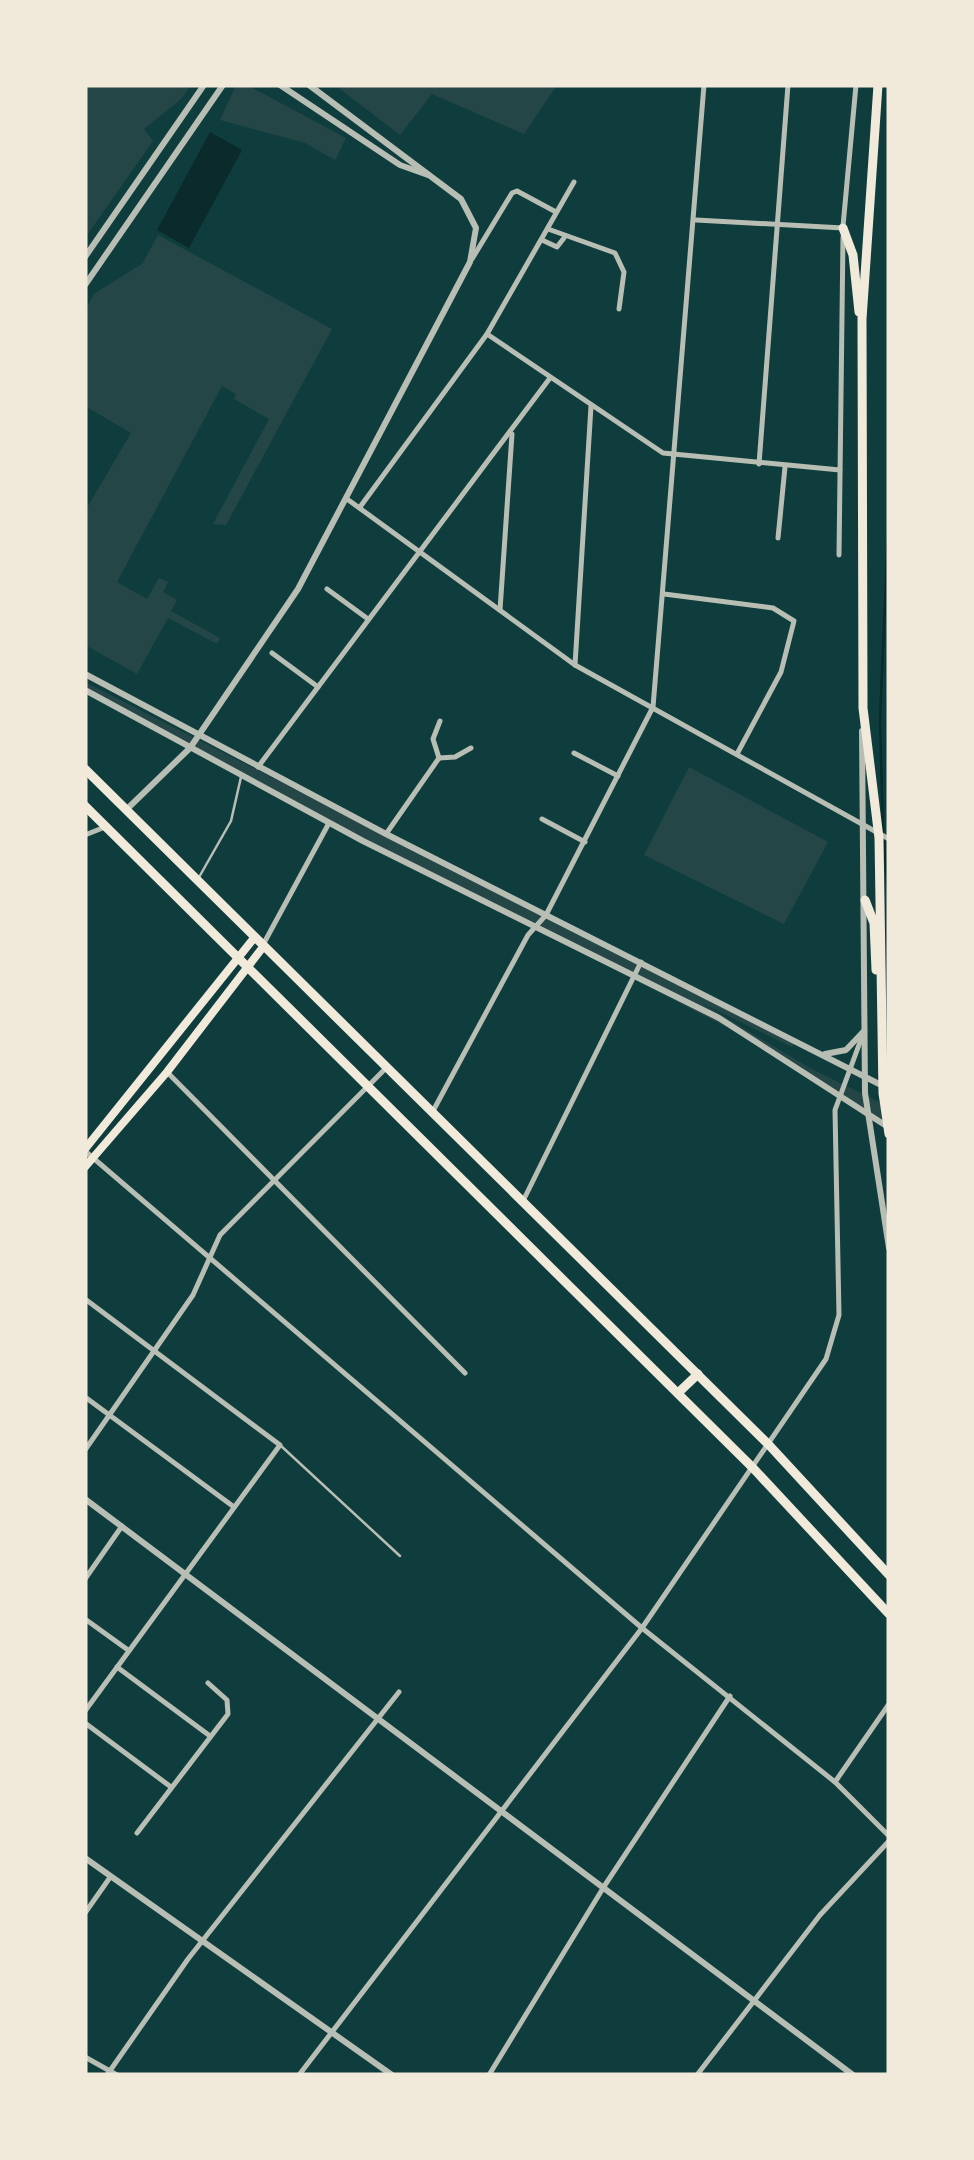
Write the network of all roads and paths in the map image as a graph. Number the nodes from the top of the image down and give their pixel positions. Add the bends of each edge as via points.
1 (204, 85) edge
2 (223, 85) edge
3 (280, 85) edge
4 (309, 85) edge
5 (704, 85) edge
6 (788, 85) edge
7 (856, 85) edge
8 (878, 85) edge
9 (429, 176) junction
10 (574, 182) dead end
11 (556, 212) junction
12 (696, 220) junction
13 (777, 224) junction
14 (843, 228) junction
15 (547, 229) junction
16 (564, 238) junction
17 (542, 240) junction
18 (85, 257) edge
19 (470, 262) junction
20 (85, 285) edge
21 (618, 309) dead end
22 (862, 320) junction
23 (487, 334) junction
24 (550, 378) junction
25 (591, 406) junction
26 (512, 430) junction
27 (675, 457) junction
28 (759, 464) junction
29 (784, 467) junction
30 (840, 470) junction
31 (347, 498) junction
32 (360, 507) junction
33 (778, 538) dead end
34 (420, 551) junction
35 (839, 555) dead end
36 (327, 589) dead end
37 (664, 594) junction
38 (500, 610) junction
39 (368, 619) junction
40 (272, 654) dead end
41 (575, 665) junction
42 (85, 674) edge
43 (318, 687) junction
44 (85, 690) edge
45 (653, 708) junction
46 (863, 708) junction
47 (440, 720) dead end
48 (199, 736) junction
49 (190, 748) junction
50 (471, 748) dead end
51 (574, 753) dead end
52 (737, 754) junction
53 (439, 758) junction
54 (258, 768) junction
55 (85, 769) edge
56 (242, 776) junction
57 (618, 776) junction
58 (85, 806) edge
59 (126, 810) junction
60 (542, 819) dead end
61 (329, 823) junction
62 (867, 826) junction
63 (104, 827) junction
64 (386, 834) junction
65 (85, 835) edge
66 (889, 839) edge
67 (584, 842) junction
68 (197, 880) junction
69 (865, 900) junction
70 (546, 914) junction
71 (535, 926) junction
72 (254, 938) junction
73 (265, 942) junction
74 (238, 960) junction
75 (641, 962) junction
76 (247, 969) junction
77 (635, 974) junction
78 (865, 1030) junction
79 (824, 1054) junction
80 (848, 1066) junction
81 (385, 1069) junction
82 (167, 1072) junction
83 (866, 1077) junction
84 (367, 1086) junction
85 (886, 1091) edge
86 (838, 1096) junction
87 (432, 1114) junction
88 (867, 1114) junction
89 (889, 1131) edge
90 (88, 1152) edge
91 (85, 1166) edge
92 (278, 1181) junction
93 (522, 1204) junction
94 (889, 1248) edge
95 (208, 1259) junction
96 (85, 1298) edge
97 (156, 1352) junction
98 (465, 1372) dead end
99 (698, 1374) junction
100 (678, 1394) junction
101 (85, 1397) edge
102 (110, 1416) junction
103 (280, 1445) junction
104 (769, 1445) junction
105 (85, 1450) edge
106 (753, 1468) junction
107 (85, 1499) edge
108 (234, 1507) junction
109 (122, 1526) junction
110 (400, 1556) dead end
111 (184, 1574) junction
112 (889, 1575) edge
113 (85, 1579) edge
114 (889, 1614) edge
115 (85, 1620) edge
116 (642, 1628) junction
117 (128, 1650) junction
118 (117, 1667) junction
119 (208, 1683) dead end
120 (399, 1692) dead end
121 (730, 1696) junction
122 (889, 1704) edge
123 (85, 1712) edge
124 (377, 1721) junction
125 (85, 1723) edge
126 (210, 1736) junction
127 (834, 1782) junction
128 (172, 1787) junction
129 (504, 1810) junction
130 (136, 1834) dead end
131 (889, 1838) edge
132 (85, 1858) edge
133 (111, 1876) junction
134 (605, 1885) junction
135 (85, 1913) edge
136 (203, 1939) junction
137 (752, 2000) junction
138 (331, 2032) junction
139 (85, 2057) edge
140 (109, 2073) edge
141 (117, 2075) edge
142 (299, 2075) edge
143 (392, 2075) edge
144 (489, 2075) edge
145 (696, 2075) edge
146 (853, 2075) edge

1 - 18 street
2 - 20 street
3 - 9 street via 400,165
4 - 9 street
5 - 12 street
6 - 13 street
7 - 14 street
8 - 22 main road
9 - 19 street via 471,214 476,239
10 - 11 street
11 - 15 street
11 - 19 street via 512,193
12 - 13 street
12 - 27 street
13 - 14 street
13 - 28 street
14 - 22 main road
14 - 30 street
15 - 16 street
15 - 17 street
16 - 17 street via 557,247
16 - 21 street via 580,237 615,253 624,272
17 - 23 street
19 - 31 street
22 - 46 main road
23 - 24 street
23 - 32 street
24 - 25 street
24 - 26 street
25 - 27 street
25 - 41 street
26 - 34 street
26 - 38 street
27 - 28 street
27 - 37 street
28 - 29 street
29 - 30 street
29 - 33 street
30 - 35 street
31 - 32 street
31 - 48 street via 298,589
32 - 34 street
34 - 38 street
34 - 39 street
36 - 39 street
37 - 45 street
37 - 52 street via 773,608 794,621 781,672
38 - 41 street
39 - 43 street
40 - 43 street
41 - 45 street
42 - 48 street
43 - 54 street
44 - 49 street
45 - 52 street
45 - 57 street
46 - 62 street
46 - 85 main road via 878,838
47 - 53 street via 434,739
48 - 49 street
48 - 54 street
49 - 56 street
49 - 59 street
50 - 53 street
51 - 57 street
52 - 62 street
53 - 64 street
54 - 64 street
55 - 59 main road
56 - 61 street
56 - 68 lane via 230,820
57 - 67 street
58 - 63 main road
59 - 68 main road
60 - 67 street
61 - 71 street
61 - 73 street
62 - 66 street
62 - 69 street
63 - 65 street
63 - 74 main road
64 - 70 street
67 - 70 street
68 - 72 main road
69 - 78 street
69 - 85 main road via 875,931 878,1074
70 - 71 street
70 - 75 street
71 - 77 street
71 - 87 street
72 - 73 main road
72 - 74 main road
73 - 76 main road
73 - 81 main road
74 - 76 main road
74 - 90 main road
75 - 77 street
75 - 79 street
76 - 82 main road
76 - 84 main road
77 - 86 street via 779,1053
77 - 93 street
78 - 79 street via 846,1050
78 - 80 street
78 - 83 street
79 - 80 street
80 - 83 street
80 - 86 street
81 - 84 street
81 - 87 main road
82 - 90 main road
82 - 92 street
83 - 85 street
83 - 88 street
84 - 92 street
84 - 100 main road
85 - 89 main road
86 - 88 street
86 - 104 street via 838,1330 826,1360
87 - 93 main road
88 - 89 street
88 - 94 street
90 - 91 main road
90 - 95 street
92 - 95 street via 220,1235
92 - 98 street
93 - 99 main road
95 - 97 street
95 - 116 street
96 - 97 street
97 - 102 street
97 - 103 street
99 - 100 main road
99 - 104 main road
100 - 106 main road
101 - 102 street
102 - 105 street
102 - 108 street
103 - 108 street
103 - 110 lane
104 - 106 street
104 - 112 main road
106 - 114 main road
106 - 116 street
107 - 109 street
108 - 111 street
109 - 111 street
109 - 113 street
111 - 117 street
111 - 124 street
115 - 117 street
116 - 121 street
116 - 129 street
117 - 118 street
118 - 123 street
118 - 126 street
119 - 126 street via 229,1708
120 - 124 street
121 - 127 street
121 - 134 street
122 - 127 street
124 - 129 street
124 - 136 street
125 - 128 street
126 - 128 street
127 - 131 street
128 - 130 street
129 - 134 street
129 - 138 street
131 - 137 street
132 - 133 street
133 - 135 street
133 - 136 street
134 - 137 street
134 - 144 street
136 - 138 street
136 - 140 street
137 - 145 street
137 - 146 street
138 - 142 street
138 - 143 street
139 - 140 street
140 - 141 street

